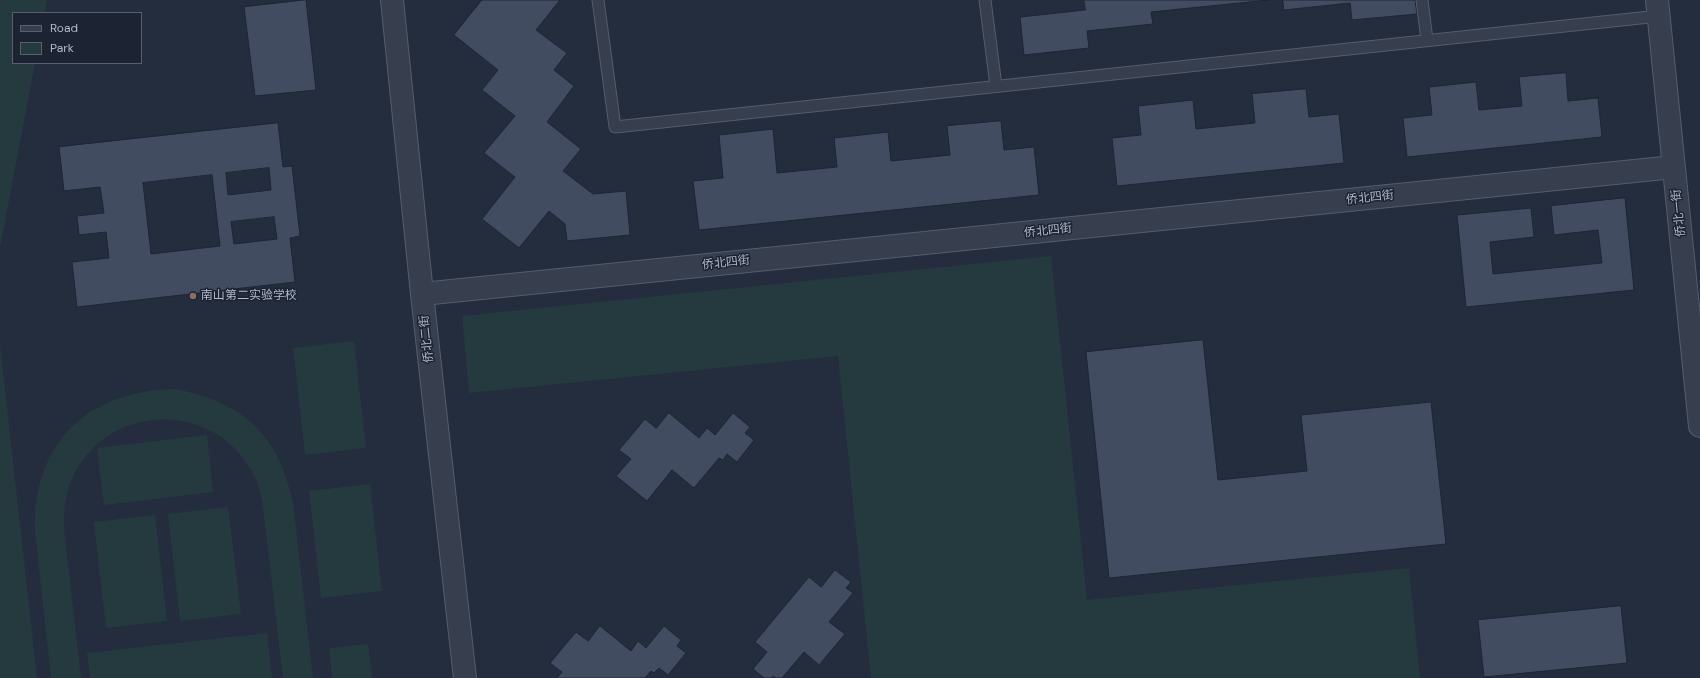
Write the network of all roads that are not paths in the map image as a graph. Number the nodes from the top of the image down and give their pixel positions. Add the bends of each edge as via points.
1 (392, 0) edge
2 (598, 0) edge
3 (985, 0) edge
4 (1422, 0) edge
5 (1658, 8) edge
6 (1427, 40) junction
7 (996, 86) junction
8 (1674, 167) junction
9 (422, 294) junction
10 (1700, 426) edge
11 (465, 678) edge

1 - 9 street, 侨北二街
2 - 7 lane via 615,127
3 - 7 lane
4 - 6 lane
5 - 6 lane
5 - 8 street, 侨北一街
6 - 7 lane
8 - 9 street, 侨北四街
8 - 10 street, 侨北一街
9 - 11 street, 侨北二街

